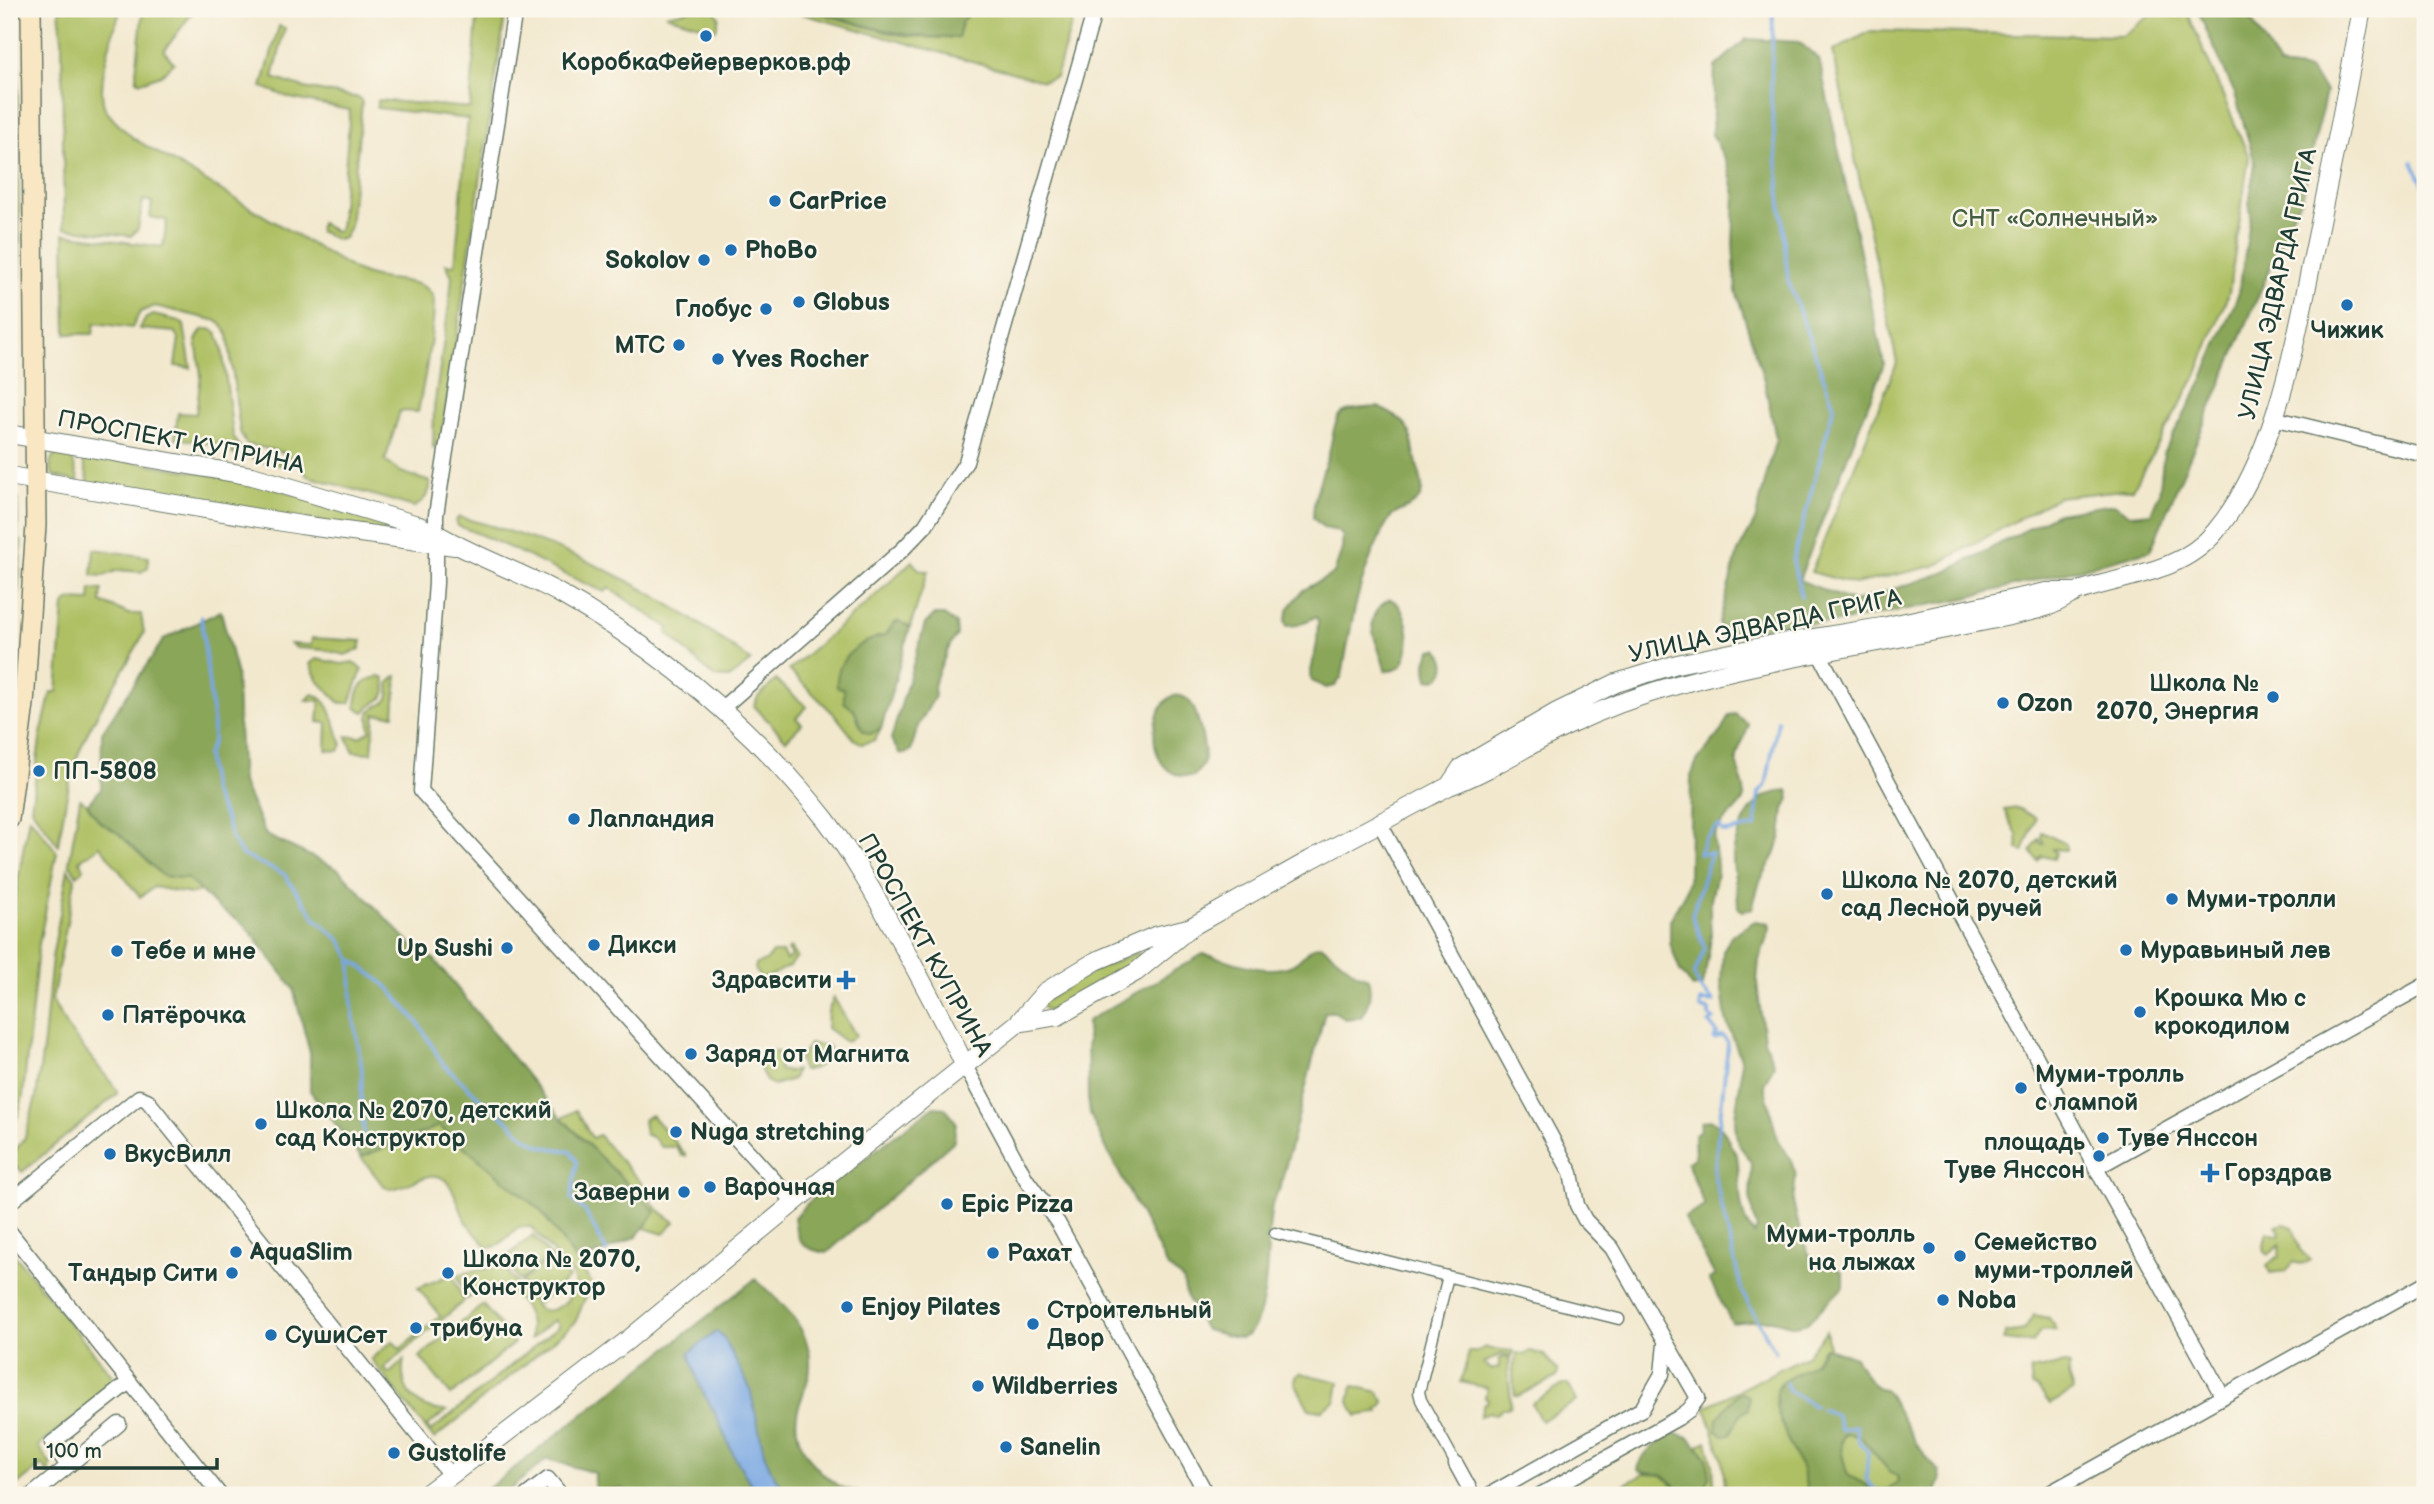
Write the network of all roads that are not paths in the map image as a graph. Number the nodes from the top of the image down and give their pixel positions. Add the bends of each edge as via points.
1 (31, 9) edge
2 (515, 9) edge
3 (1095, 9) edge
4 (2362, 9) edge
5 (2273, 418) junction
6 (21, 436) edge
7 (2425, 455) edge
8 (21, 478) edge
9 (436, 538) junction
10 (1815, 645) junction
11 (722, 709) junction
12 (9, 819) edge
13 (1380, 822) junction
14 (1191, 927) junction
15 (2425, 985) edge
16 (1018, 1023) junction
17 (964, 1064) junction
18 (2096, 1168) junction
19 (794, 1202) junction
20 (9, 1203) edge
21 (9, 1231) edge
22 (1275, 1233) dead end
23 (1448, 1276) junction
24 (2425, 1284) edge
25 (1619, 1319) dead end
26 (1665, 1343) junction
27 (129, 1382) junction
28 (2223, 1397) junction
29 (119, 1424) dead end
30 (1456, 1464) joint
31 (68, 1466) junction
32 (451, 1476) junction
33 (32, 1495) edge
34 (220, 1495) edge
35 (425, 1495) edge
36 (527, 1495) edge
37 (561, 1495) edge
38 (1207, 1495) edge
39 (1473, 1495) edge
40 (1489, 1495) edge
41 (1540, 1495) edge
42 (2046, 1495) edge

1 - 6 main road
2 - 9 street
3 - 11 street via 966,462 910,542
4 - 5 street, УЛИЦА ЭДВАРДА ГРИГА via 2299,323
5 - 7 street
5 - 10 street, УЛИЦА ЭДВАРДА ГРИГА via 2258,464 2237,502 2204,545 2188,556 2077,592 2050,606 1885,642
6 - 8 main road
6 - 9 street, ПРОСПЕКТ КУПРИНА via 252,475
8 - 9 street, ПРОСПЕКТ КУПРИНА via 300,526
8 - 12 main road via 31,628
9 - 11 street, ПРОСПЕКТ КУПРИНА via 507,566 594,614
9 - 19 street via 421,791
10 - 13 street, УЛИЦА ЭДВАРДА ГРИГА via 1676,664 1616,683 1461,768 1449,786
10 - 18 street
11 - 17 street, ПРОСПЕКТ КУПРИНА via 781,768 842,843 894,929
13 - 14 street, УЛИЦА ЭДВАРДА ГРИГА
13 - 26 street via 1571,1173 1585,1220 1612,1248
14 - 16 street, УЛИЦА ЭДВАРДА ГРИГА via 1136,972 1058,1016
14 - 16 street, УЛИЦА ЭДВАРДА ГРИГА via 1155,936 1096,961 1045,992
15 - 18 street
16 - 17 street, УЛИЦА ЭДВАРДА ГРИГА
17 - 19 street, УЛИЦА ЭДВАРДА ГРИГА
17 - 38 street, ПРОСПЕКТ КУПРИНА via 1026,1179 1058,1223
18 - 28 street
19 - 32 street, УЛИЦА ЭДВАРДА ГРИГА via 628,1340
20 - 32 street via 139,1097 147,1100
21 - 27 street
22 - 23 street
23 - 25 street
23 - 30 street via 1419,1392
24 - 28 street
26 - 40 street via 1662,1374 1642,1409
26 - 41 street via 1698,1398 1692,1407
27 - 31 street via 52,1443
27 - 34 street
28 - 42 street
29 - 31 street
30 - 39 street
31 - 33 street
32 - 35 street, УЛИЦА ЭДВАРДА ГРИГА
36 - 37 street via 548,1479

